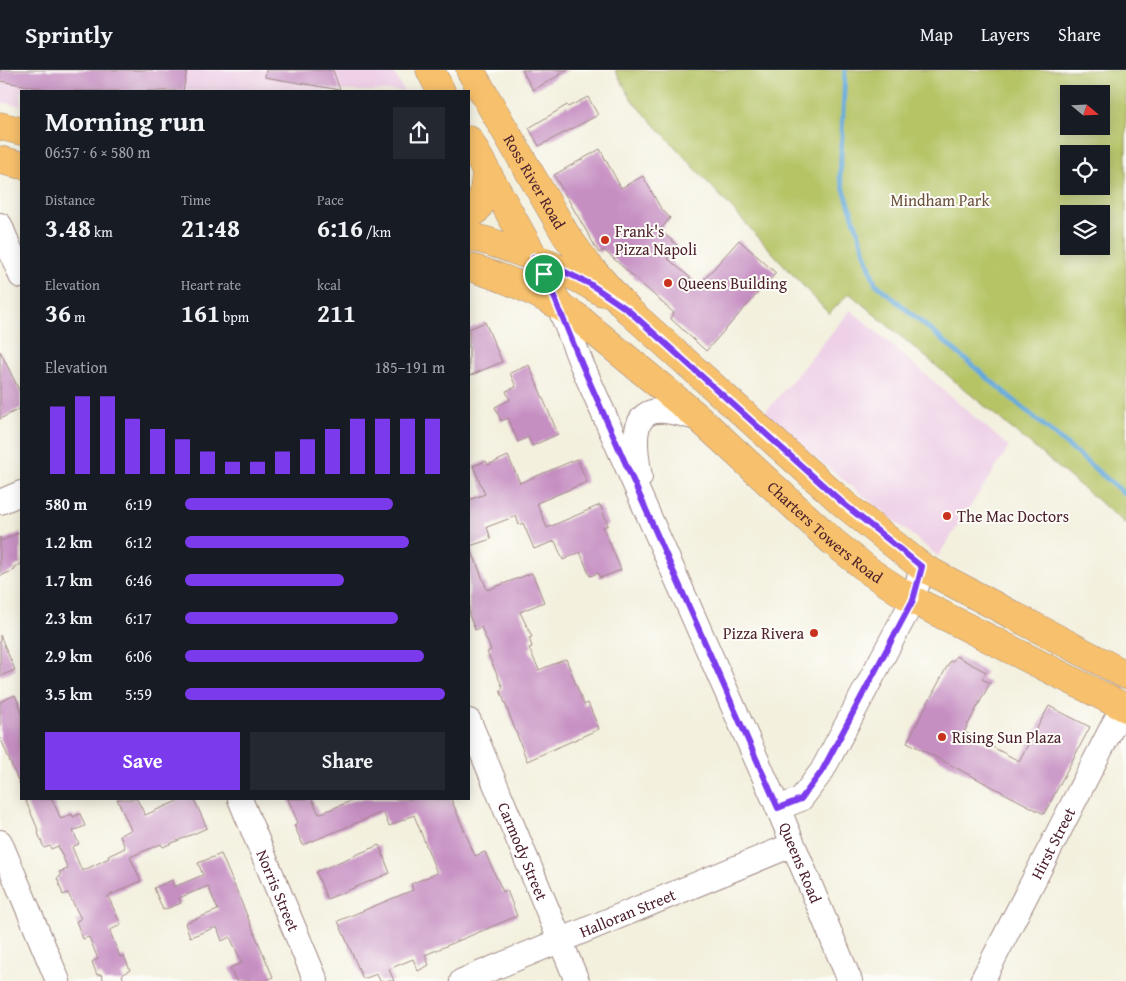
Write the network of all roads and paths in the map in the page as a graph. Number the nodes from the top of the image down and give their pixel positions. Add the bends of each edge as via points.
1 (430, 70) edge
2 (470, 70) edge
3 (441, 90) edge
4 (0, 126) edge
5 (20, 131) edge
6 (470, 142) edge
7 (0, 160) edge
8 (20, 165) edge
9 (486, 172) junction
10 (470, 215) edge
11 (0, 225) edge
12 (470, 236) edge
13 (534, 257) junction
14 (470, 267) edge
15 (20, 274) edge
16 (558, 304) junction
17 (628, 310) junction
18 (700, 419) junction
19 (20, 494) edge
20 (0, 502) edge
21 (646, 511) junction
22 (922, 567) junction
23 (913, 600) junction
24 (1126, 675) edge
25 (1124, 707) edge
26 (470, 723) edge
27 (240, 800) edge
28 (778, 808) junction
29 (0, 842) edge
30 (792, 845) junction
31 (560, 941) junction
32 (58, 981) edge
33 (316, 981) edge
34 (462, 981) edge
35 (577, 981) edge
36 (850, 981) edge
37 (982, 981) edge

1 - 3 main road
2 - 17 main road, Ross River Road via 566,235
4 - 5 main road
6 - 9 main road
7 - 8 main road
9 - 10 main road via 481,205
9 - 13 main road
11 - 15 street
12 - 13 main road
13 - 16 main road
13 - 17 main road via 590,284
14 - 16 main road, Charters Towers Road via 520,284
16 - 18 main road, Charters Towers Road
16 - 21 street, Queens Road
17 - 22 main road, Charters Towers Road via 844,504
18 - 21 street via 659,411 646,414 638,424 636,447
18 - 23 main road, Charters Towers Road via 832,541
19 - 20 street
21 - 28 street, Queens Road
22 - 23 street
22 - 24 main road, Charters Towers Road
23 - 25 main road, Charters Towers Road
23 - 28 street via 822,771 801,799
25 - 37 street, Hirst Street
26 - 31 street, Carmody Street
27 - 33 street, Norris Street
28 - 30 street, Queens Road
29 - 32 street
30 - 31 street, Halloran Street
30 - 36 street, Queens Road
31 - 34 street, Halloran Street
31 - 35 street, Carmody Street

